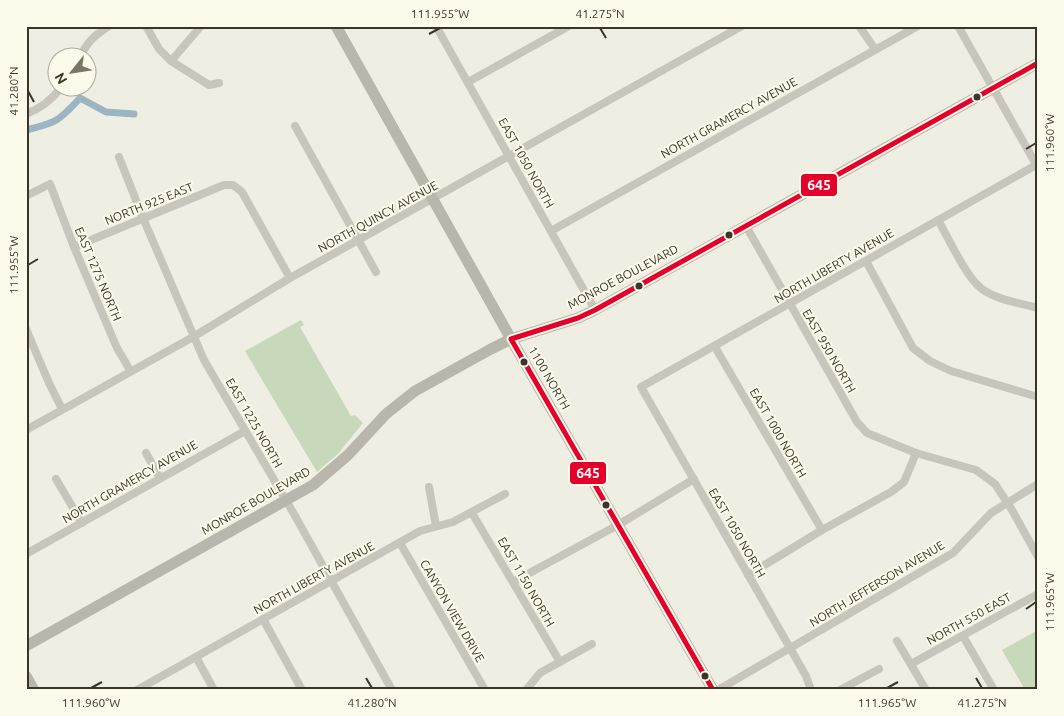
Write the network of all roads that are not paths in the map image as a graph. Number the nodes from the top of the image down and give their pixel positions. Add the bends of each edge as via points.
1 (110, 26) edge
2 (146, 26) edge
3 (201, 26) edge
4 (336, 26) edge
5 (436, 26) edge
6 (569, 26) edge
7 (742, 26) edge
8 (859, 26) edge
9 (918, 26) edge
10 (958, 26) edge
11 (85, 48) edge
12 (875, 49) junction
13 (171, 61) junction
14 (1038, 63) edge
15 (468, 82) junction
16 (219, 83) dead end
17 (992, 89) junction
18 (51, 98) edge
19 (26, 114) edge
20 (295, 126) dead end
21 (509, 156) junction
22 (119, 157) dead end
23 (1037, 166) edge
24 (26, 196) edge
25 (433, 199) junction
26 (143, 218) junction
27 (938, 220) junction
28 (746, 226) junction
29 (551, 231) junction
30 (360, 240) junction
31 (74, 247) junction
32 (866, 261) junction
33 (376, 272) dead end
34 (290, 278) junction
35 (790, 305) junction
36 (1038, 308) edge
37 (595, 310) junction
38 (26, 329) edge
39 (193, 337) junction
40 (511, 339) junction
41 (715, 347) junction
42 (130, 370) junction
43 (641, 388) joint
44 (1038, 397) edge
45 (62, 409) junction
46 (26, 430) edge
47 (244, 431) junction
48 (146, 453) dead end
49 (916, 453) junction
50 (160, 478) junction
51 (56, 479) dead end
52 (694, 479) junction
53 (1038, 484) edge
54 (429, 487) dead end
55 (505, 494) dead end
56 (286, 501) junction
57 (1007, 502) junction
58 (472, 513) junction
59 (82, 523) junction
60 (618, 525) junction
61 (436, 526) junction
62 (822, 530) junction
63 (400, 543) junction
64 (26, 554) edge
65 (1038, 557) edge
66 (748, 575) junction
67 (332, 581) junction
68 (513, 582) junction
69 (1038, 594) edge
70 (264, 619) junction
71 (963, 636) junction
72 (897, 641) dead end
73 (592, 644) dead end
74 (26, 646) edge
75 (791, 648) junction
76 (196, 657) junction
77 (560, 662) junction
78 (911, 664) junction
79 (879, 669) dead end
80 (26, 676) edge
81 (34, 690) edge
82 (137, 690) edge
83 (214, 690) edge
84 (302, 690) edge
85 (392, 690) edge
86 (485, 690) edge
87 (526, 690) edge
88 (713, 690) edge
89 (718, 690) edge
90 (811, 690) edge
91 (840, 690) edge
92 (926, 690) edge
93 (994, 690) edge

1 - 11 street via 89,41
2 - 13 street via 159,49
3 - 13 street
4 - 25 street, 1100 NORTH
5 - 15 street, EAST 1050 NORTH
6 - 15 street
7 - 21 street, NORTH QUINCY AVENUE
8 - 12 street
9 - 12 street, NORTH GRAMERCY AVENUE
10 - 17 street
12 - 29 street, NORTH GRAMERCY AVENUE
13 - 16 street via 209,85
14 - 17 street, MONROE BOULEVARD
15 - 21 street, EAST 1050 NORTH
17 - 23 street
17 - 28 street, MONROE BOULEVARD
18 - 19 street
20 - 30 street
21 - 25 street, NORTH QUINCY AVENUE
21 - 29 street, EAST 1050 NORTH
22 - 26 street, EAST 1225 NORTH
23 - 27 street, NORTH LIBERTY AVENUE
24 - 31 street, EAST 1275 NORTH via 50,184
25 - 30 street, NORTH QUINCY AVENUE
25 - 40 street, 1100 NORTH
26 - 31 street, NORTH 925 EAST
26 - 34 street, NORTH 925 EAST via 224,185 233,185 242,192
26 - 39 street, EAST 1225 NORTH
27 - 32 street, NORTH LIBERTY AVENUE
27 - 36 street via 970,276 982,289
28 - 35 street, EAST 950 NORTH
28 - 37 street, MONROE BOULEVARD
29 - 37 street, EAST 1050 NORTH
30 - 33 street
30 - 34 street, NORTH QUINCY AVENUE
31 - 42 street, EAST 1275 NORTH via 117,348
32 - 35 street, NORTH LIBERTY AVENUE
32 - 44 street via 914,348 930,361 951,371
34 - 39 street, NORTH QUINCY AVENUE
35 - 41 street, NORTH LIBERTY AVENUE
35 - 49 street, EAST 950 NORTH via 857,422 867,433
37 - 40 street, MONROE BOULEVARD
38 - 45 street
39 - 42 street, NORTH QUINCY AVENUE
39 - 47 street, EAST 1225 NORTH
40 - 56 street, MONROE BOULEVARD via 415,391 386,414 330,472
40 - 60 street, 1100 NORTH
41 - 43 street, NORTH LIBERTY AVENUE
41 - 62 street, EAST 1000 NORTH
42 - 45 street, NORTH QUINCY AVENUE
43 - 52 street, EAST 1050 NORTH
45 - 46 street, NORTH QUINCY AVENUE
47 - 50 street, NORTH GRAMERCY AVENUE
47 - 56 street, EAST 1225 NORTH
48 - 50 street
49 - 57 street via 976,470 995,484
49 - 62 street via 904,482 898,487
50 - 59 street, NORTH GRAMERCY AVENUE
51 - 59 street
52 - 60 street
52 - 66 street, EAST 1050 NORTH
53 - 57 street, NORTH JEFFERSON AVENUE
54 - 61 street
55 - 58 street, NORTH LIBERTY AVENUE
56 - 67 street, EAST 1225 NORTH
56 - 74 street, MONROE BOULEVARD
57 - 65 street
57 - 75 street, NORTH JEFFERSON AVENUE via 991,513 953,553
58 - 61 street, NORTH LIBERTY AVENUE
58 - 68 street, EAST 1150 NORTH
59 - 64 street, NORTH GRAMERCY AVENUE
60 - 68 street
60 - 88 street, 1100 NORTH
61 - 63 street, NORTH LIBERTY AVENUE
62 - 66 street
63 - 67 street, NORTH LIBERTY AVENUE
63 - 86 street, CANYON VIEW DRIVE
66 - 75 street, EAST 1050 NORTH
67 - 70 street, NORTH LIBERTY AVENUE
67 - 85 street, EAST 1225 NORTH
68 - 77 street, EAST 1150 NORTH
69 - 71 street, NORTH 550 EAST
70 - 76 street, NORTH LIBERTY AVENUE
70 - 84 street
71 - 78 street, NORTH 550 EAST
71 - 93 street
72 - 78 street
73 - 77 street
75 - 89 street, NORTH JEFFERSON AVENUE
75 - 90 street, EAST 1050 NORTH
76 - 82 street, NORTH LIBERTY AVENUE
76 - 83 street
77 - 87 street via 540,673
78 - 92 street
79 - 91 street
80 - 81 street

